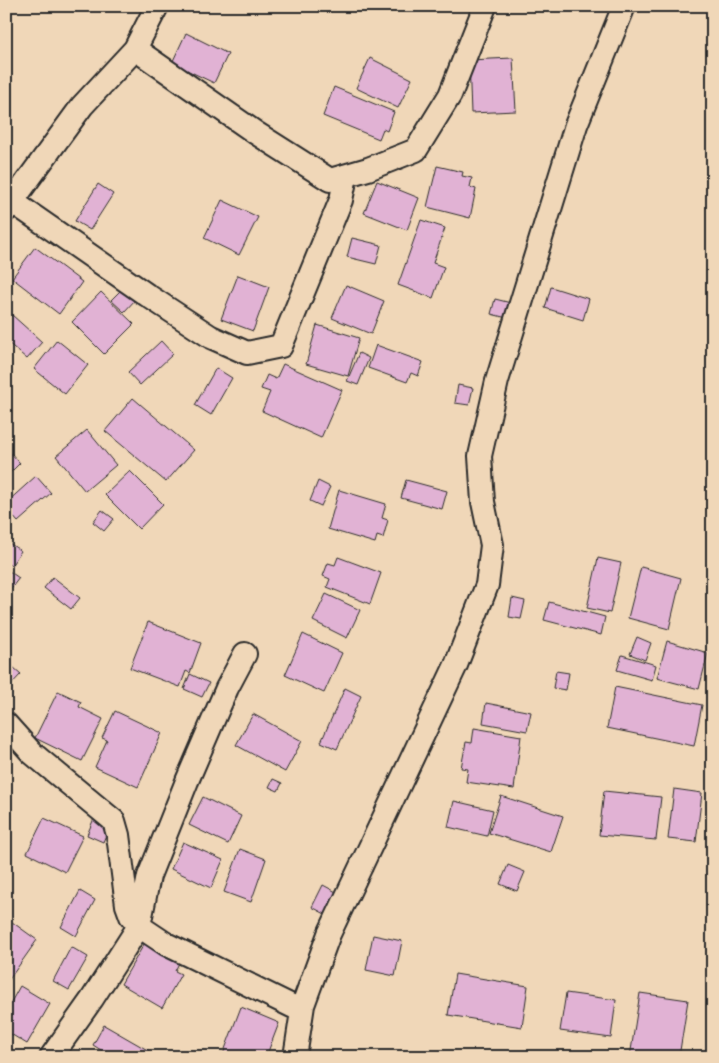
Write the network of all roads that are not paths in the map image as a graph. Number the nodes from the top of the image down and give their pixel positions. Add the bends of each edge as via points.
1 (157, 6) edge
2 (485, 6) edge
3 (624, 6) edge
4 (135, 49) junction
5 (346, 176) junction
6 (10, 206) edge
7 (245, 654) dead end
8 (6, 724) edge
9 (138, 926) junction
10 (302, 1011) junction
11 (51, 1057) edge
12 (295, 1057) edge

1 - 4 street
2 - 5 street via 450,95 416,150
3 - 10 street via 576,125 497,381 480,456 483,502 492,545 487,585 456,665 329,934
4 - 5 street via 330,180
4 - 6 street via 82,106
5 - 6 street via 341,200 281,346 247,353 211,337
7 - 9 street via 227,688 149,876
8 - 9 street via 32,753 114,821 127,905
9 - 10 street via 166,944
9 - 11 street
10 - 12 street

